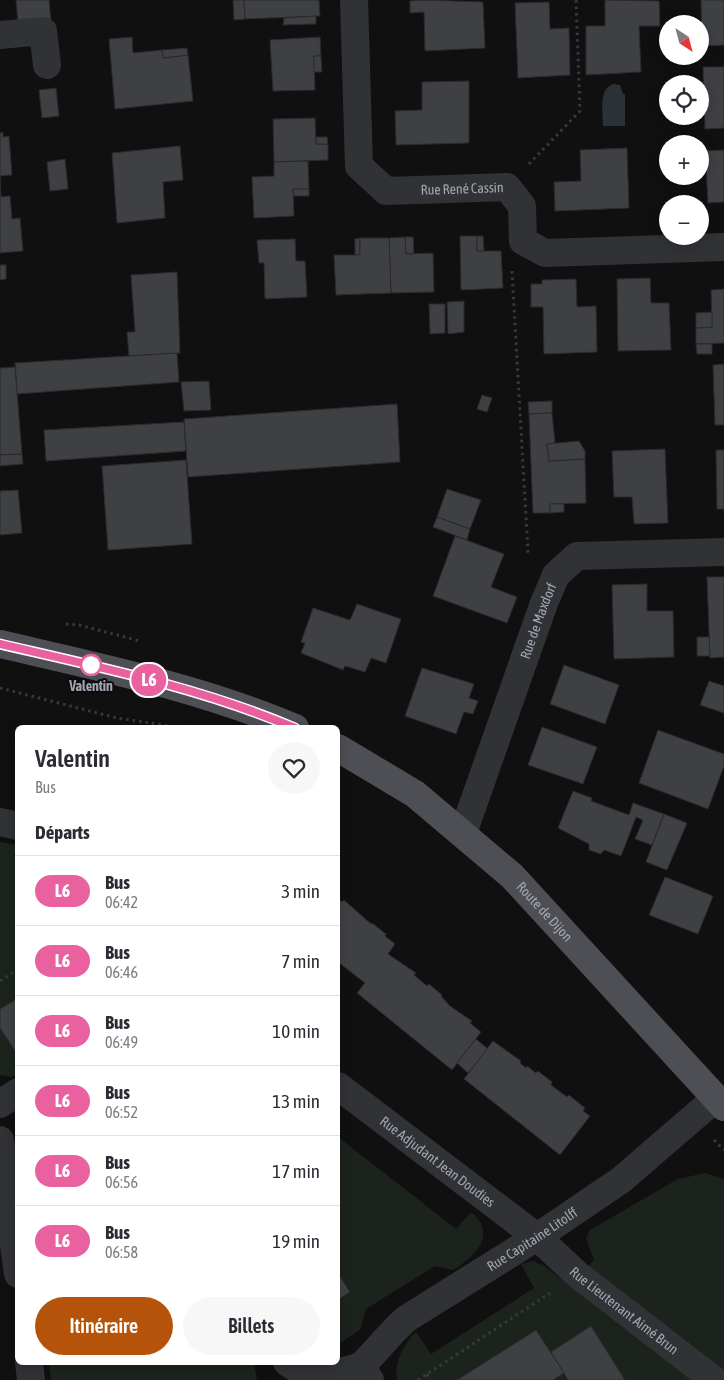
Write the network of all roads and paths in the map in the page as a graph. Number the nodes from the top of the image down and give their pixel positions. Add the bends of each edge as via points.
1 (354, 0) edge
2 (576, 0) edge
3 (0, 35) edge
4 (46, 65) dead end
5 (507, 186) junction
6 (724, 247) edge
7 (511, 266) dead end
8 (724, 552) edge
9 (556, 575) junction
10 (0, 644) edge
11 (0, 688) edge
12 (164, 725) edge
13 (288, 725) edge
14 (340, 749) edge
15 (0, 822) edge
16 (15, 825) edge
17 (463, 833) junction
18 (15, 971) edge
19 (0, 981) edge
20 (340, 1088) edge
21 (15, 1094) edge
22 (720, 1103) edge
23 (0, 1104) edge
24 (0, 1140) edge
25 (537, 1237) junction
26 (15, 1252) edge
27 (578, 1275) junction
28 (29, 1365) edge
29 (293, 1365) edge
30 (365, 1373) edge
31 (427, 1374) junction
32 (31, 1380) edge
33 (418, 1380) edge
34 (430, 1380) edge
35 (714, 1380) edge

1 - 5 street, Rue René Cassin via 359,166 386,191
2 - 5 path via 580,111
3 - 4 street via 43,31
5 - 6 street, Rue René Cassin via 522,206 523,241 545,253
7 - 9 path via 528,554
8 - 9 street, Rue de Maxdorf via 577,556
9 - 17 street, Rue de Maxdorf
10 - 13 main road via 126,674 264,714
11 - 12 path via 117,718
14 - 17 main road, Route de Dijon via 415,794
15 - 16 street
17 - 22 main road, Route de Dijon via 512,876
18 - 19 path
20 - 25 street, Rue Adjudant Jean Doudies
21 - 23 street
22 - 25 street, Rue Capitaine Litolff via 621,1180
24 - 26 street
25 - 27 street, Rue Lieutenant Aimé Brun
25 - 30 street, Rue Capitaine Litolff via 406,1318 389,1334
27 - 31 path
27 - 35 street, Rue Lieutenant Aimé Brun
28 - 32 street
29 - 30 street via 313,1375
31 - 33 path
31 - 34 path

